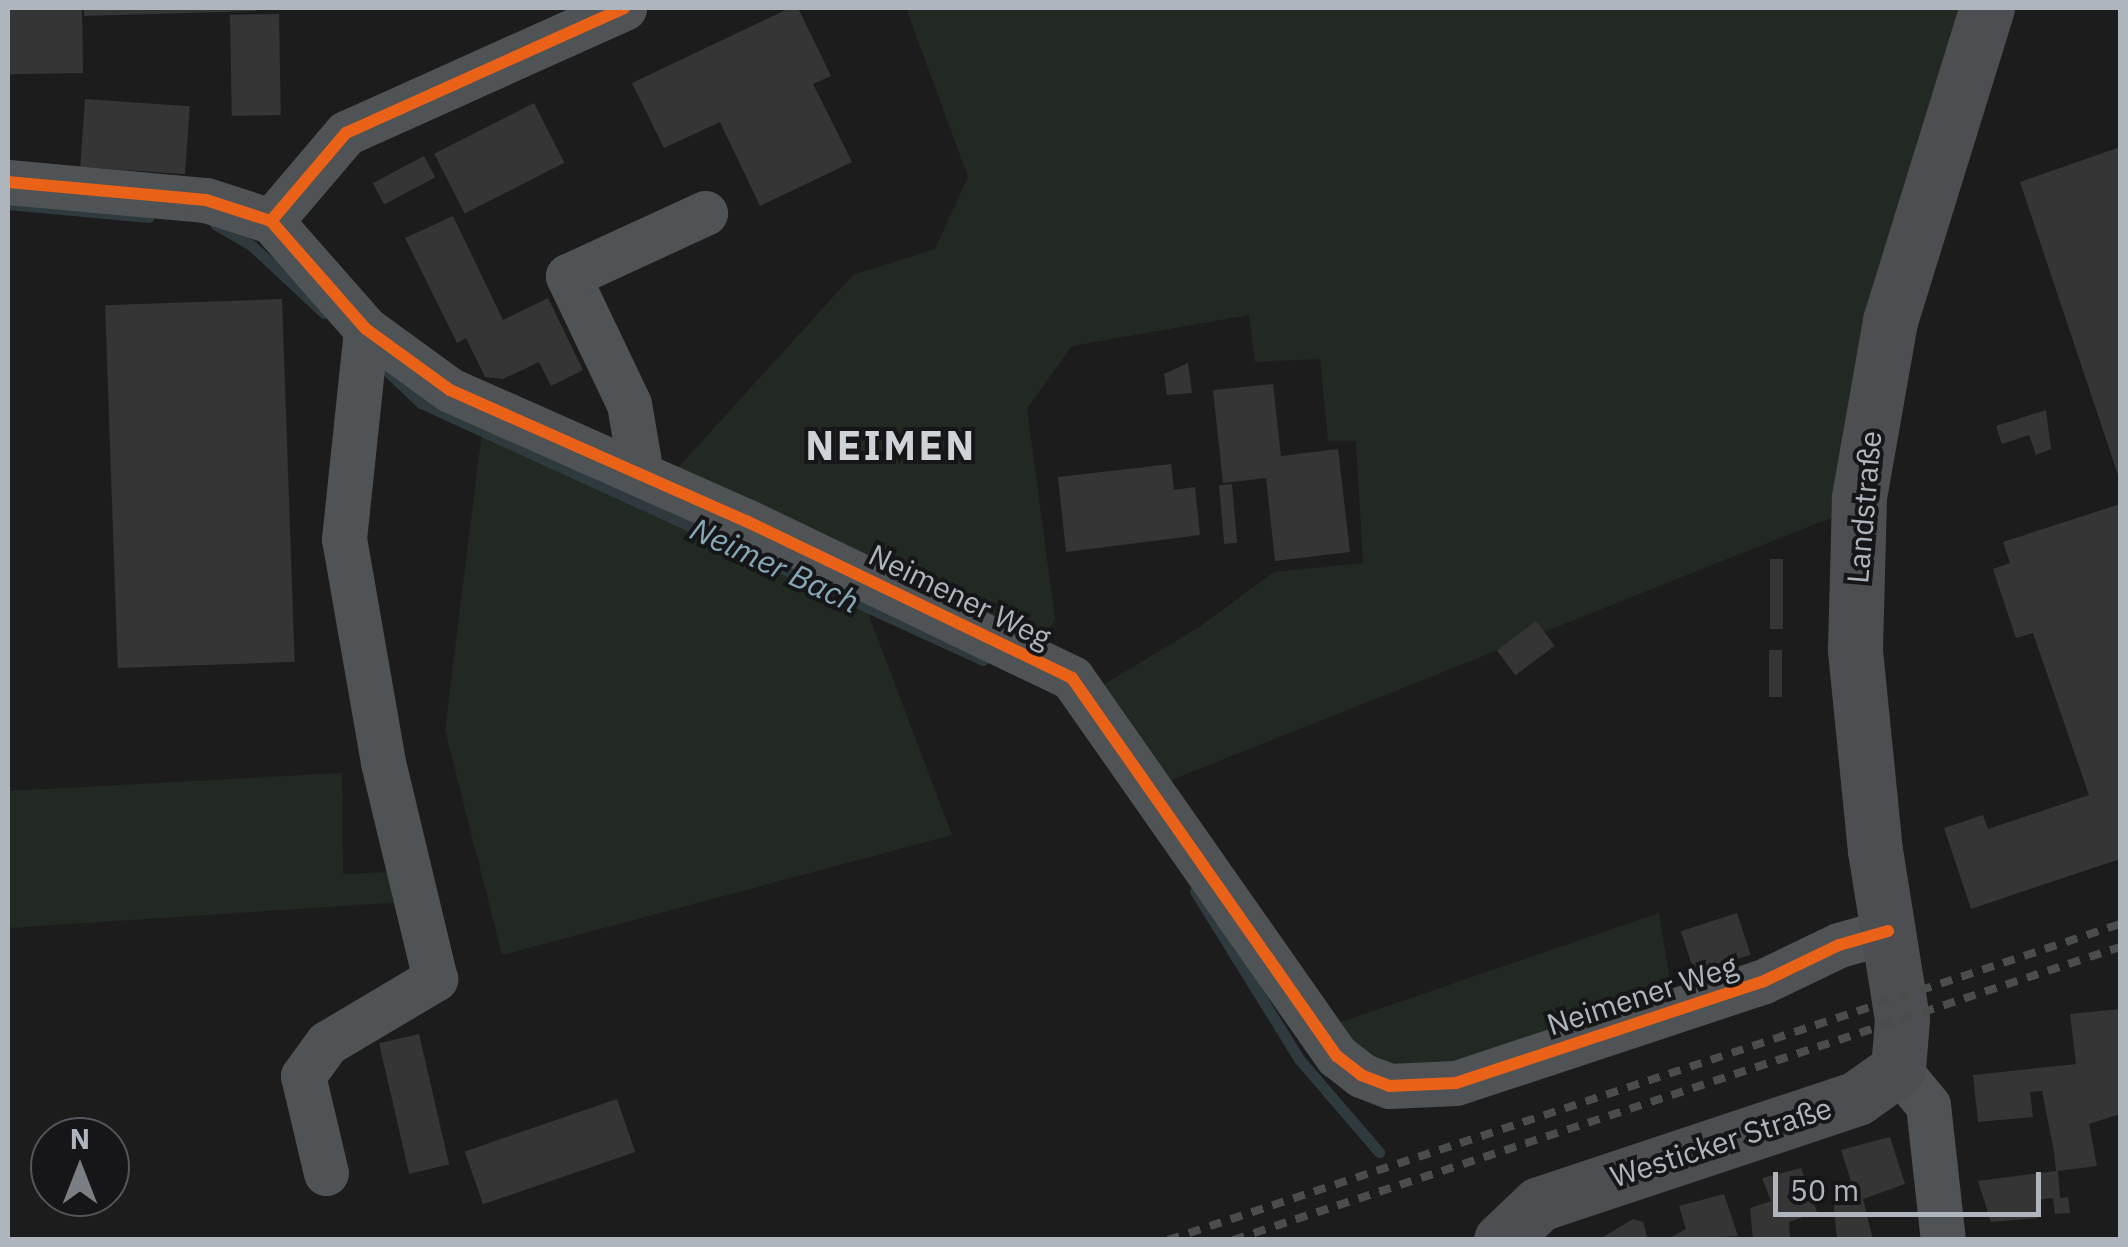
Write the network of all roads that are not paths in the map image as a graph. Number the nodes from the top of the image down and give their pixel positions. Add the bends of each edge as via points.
1 (624, 8) edge
2 (1987, 8) edge
3 (8, 182) edge
4 (705, 213) dead end
5 (271, 221) junction
6 (366, 329) junction
7 (641, 474) junction
8 (1888, 930) junction
9 (1900, 1044) junction
10 (326, 1173) dead end
11 (1501, 1240) edge
12 (1944, 1240) edge

1 - 5 street via 346,133
2 - 8 main road, Landstraße via 1890,322 1859,497 1855,649
3 - 5 street via 206,200
4 - 7 street via 568,276 629,404
5 - 6 street, Neimener Weg
6 - 7 street, Neimener Weg via 450,390
6 - 10 street via 344,539 383,762 435,978 327,1043 303,1076
7 - 8 street, Neimener Weg via 1072,678 1337,1056 1389,1086 1456,1083 1762,982
8 - 9 main road, Landstraße
9 - 11 main road, Westicker Straße via 1857,1098 1540,1204
9 - 12 street via 1928,1106

